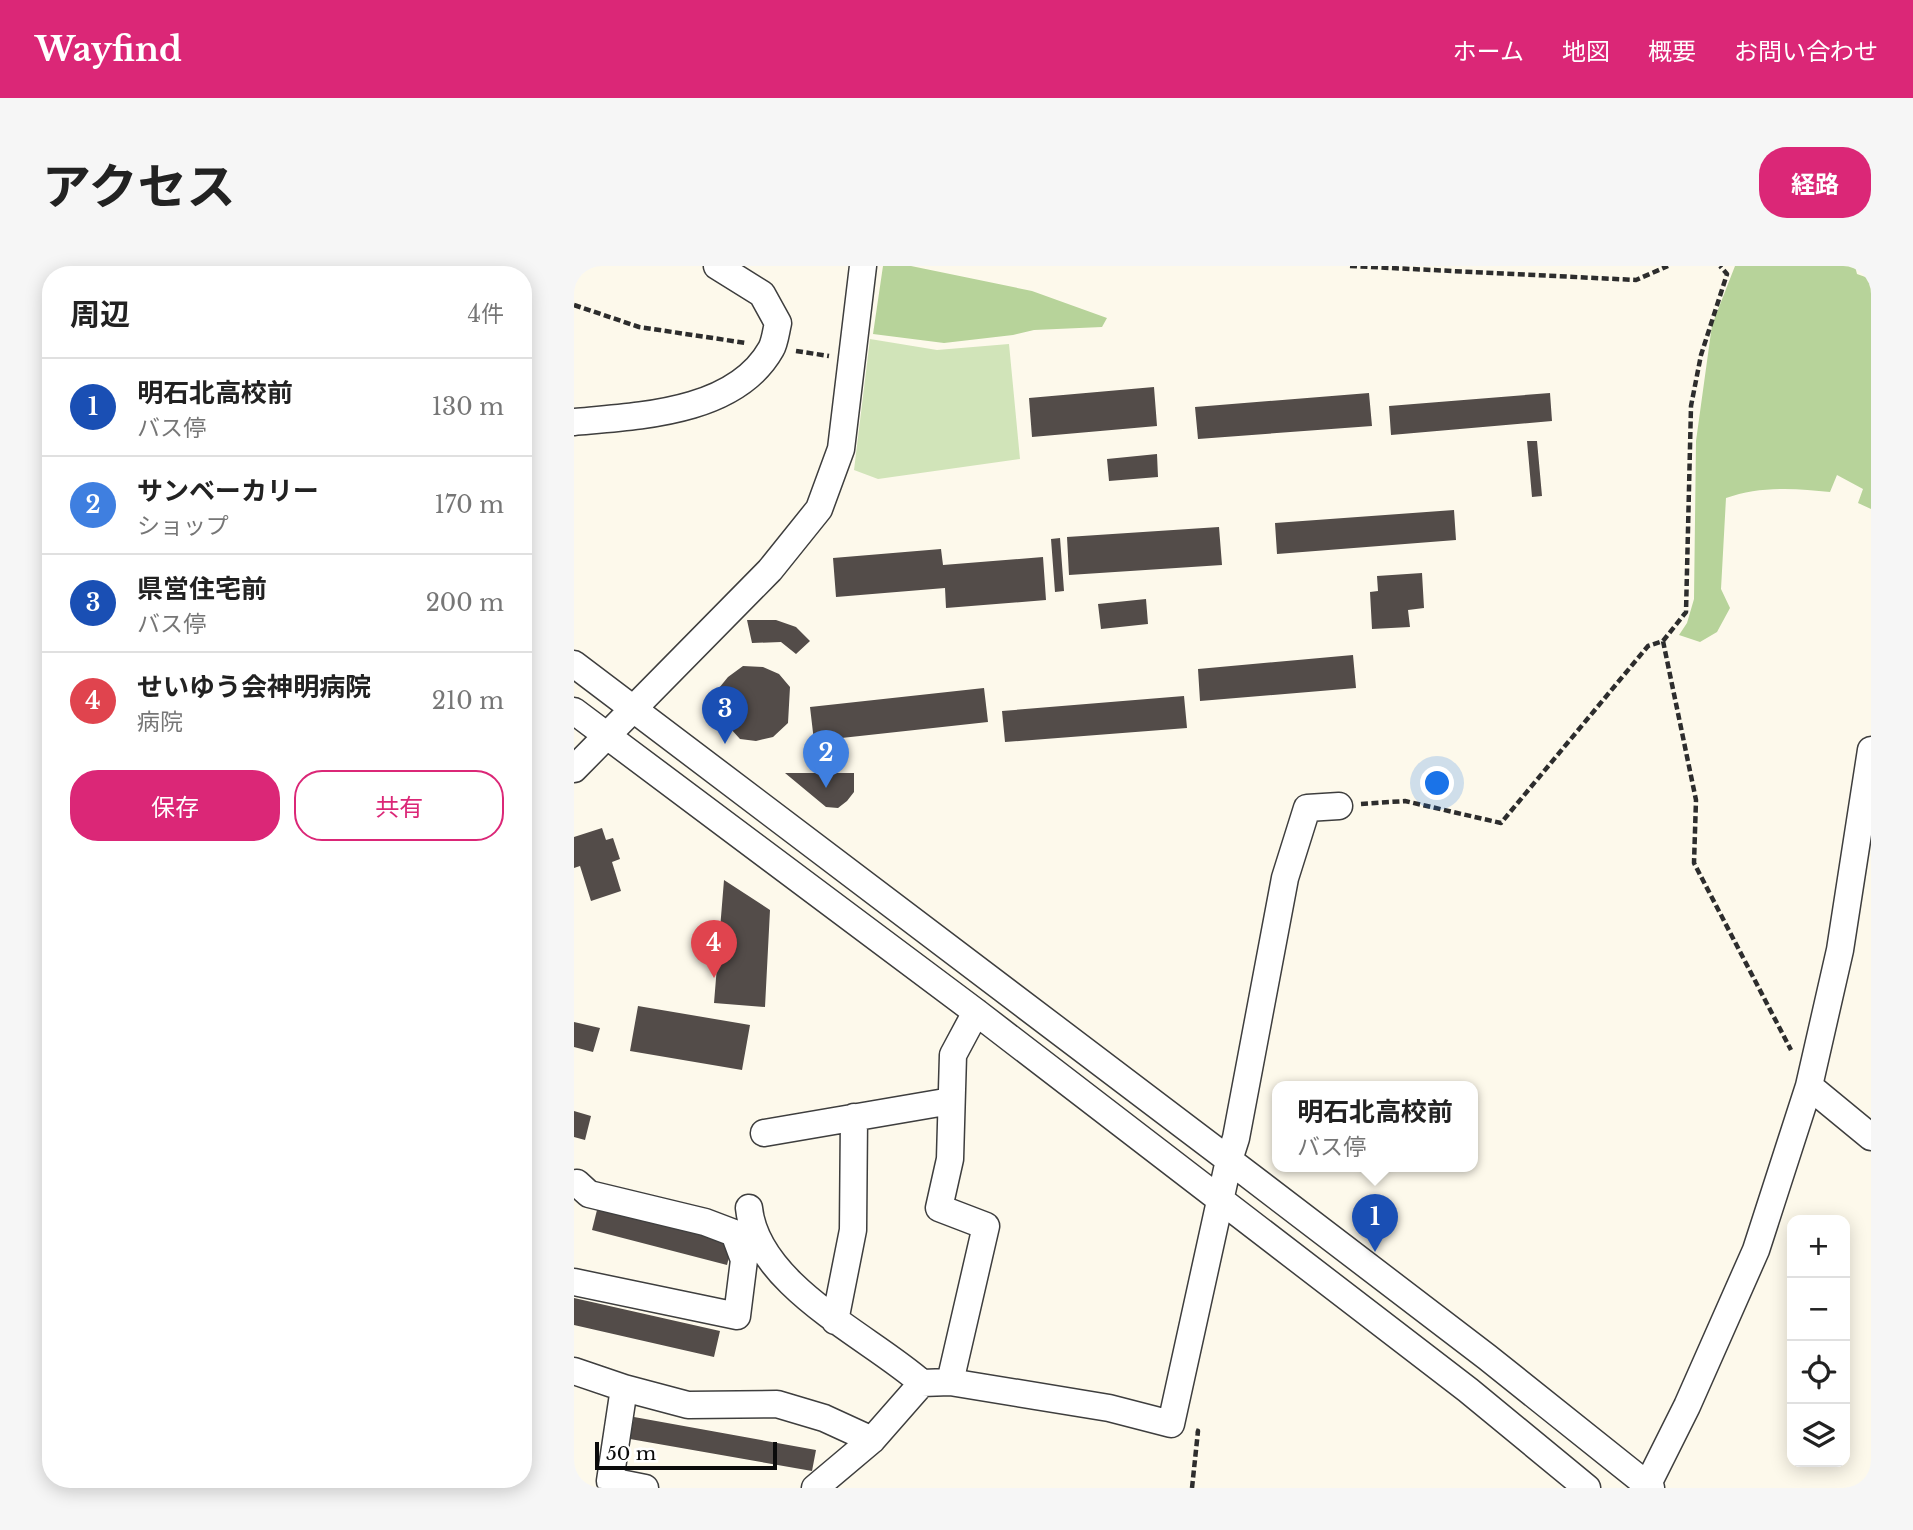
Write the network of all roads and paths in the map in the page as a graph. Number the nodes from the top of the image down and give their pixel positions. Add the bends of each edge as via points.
1 (717, 266) edge
2 (863, 266) edge
3 (1350, 266) edge
4 (1668, 266) edge
5 (1720, 266) edge
6 (574, 305) edge
7 (639, 327) dead end
8 (574, 422) edge
9 (1663, 641) junction
10 (574, 664) edge
11 (632, 709) junction
12 (574, 711) edge
13 (605, 736) junction
14 (1871, 750) edge
15 (574, 769) edge
16 (1339, 806) joint
17 (976, 1012) junction
18 (1809, 1086) junction
19 (951, 1101) junction
20 (854, 1117) junction
21 (764, 1133) dead end
22 (1871, 1137) edge
23 (1230, 1160) junction
24 (575, 1187) edge
25 (1220, 1201) junction
26 (749, 1208) dead end
27 (574, 1282) edge
28 (835, 1321) junction
29 (574, 1371) edge
30 (950, 1382) junction
31 (922, 1383) junction
32 (624, 1388) junction
33 (1171, 1424) junction
34 (872, 1440) junction
35 (1648, 1487) edge
36 (645, 1488) edge
37 (815, 1488) edge
38 (1192, 1488) edge
39 (1587, 1488) edge

1 - 8 street via 762,294 778,323 773,347 751,376 708,400 650,415
2 - 11 street via 841,449 819,509 770,570
3 - 4 path via 1636,280
5 - 9 path via 1727,274 1701,355 1691,406 1686,612
6 - 7 path
9 - 16 path via 1648,646 1501,823 1405,801
9 - 18 path via 1696,800 1694,863
10 - 11 street
11 - 13 street
11 - 23 street
12 - 13 street
13 - 15 street
13 - 17 street
14 - 18 street via 1840,950
16 - 23 street via 1307,808 1285,878
17 - 19 street via 953,1055
17 - 25 street
18 - 22 street
18 - 35 street via 1756,1250
19 - 20 street
19 - 30 street via 950,1159 939,1208 986,1226
20 - 21 street
20 - 28 street via 853,1230
23 - 25 street
23 - 35 street
24 - 27 street via 734,1233 744,1260 737,1316
25 - 33 street
25 - 39 street via 1468,1390
26 - 28 street via 751,1225 774,1265
28 - 31 street
29 - 32 street
30 - 31 street
30 - 33 street via 1109,1408
31 - 34 street
32 - 34 street via 688,1405 777,1404 824,1418
32 - 36 street via 610,1481
33 - 38 path via 1198,1431
34 - 37 street

